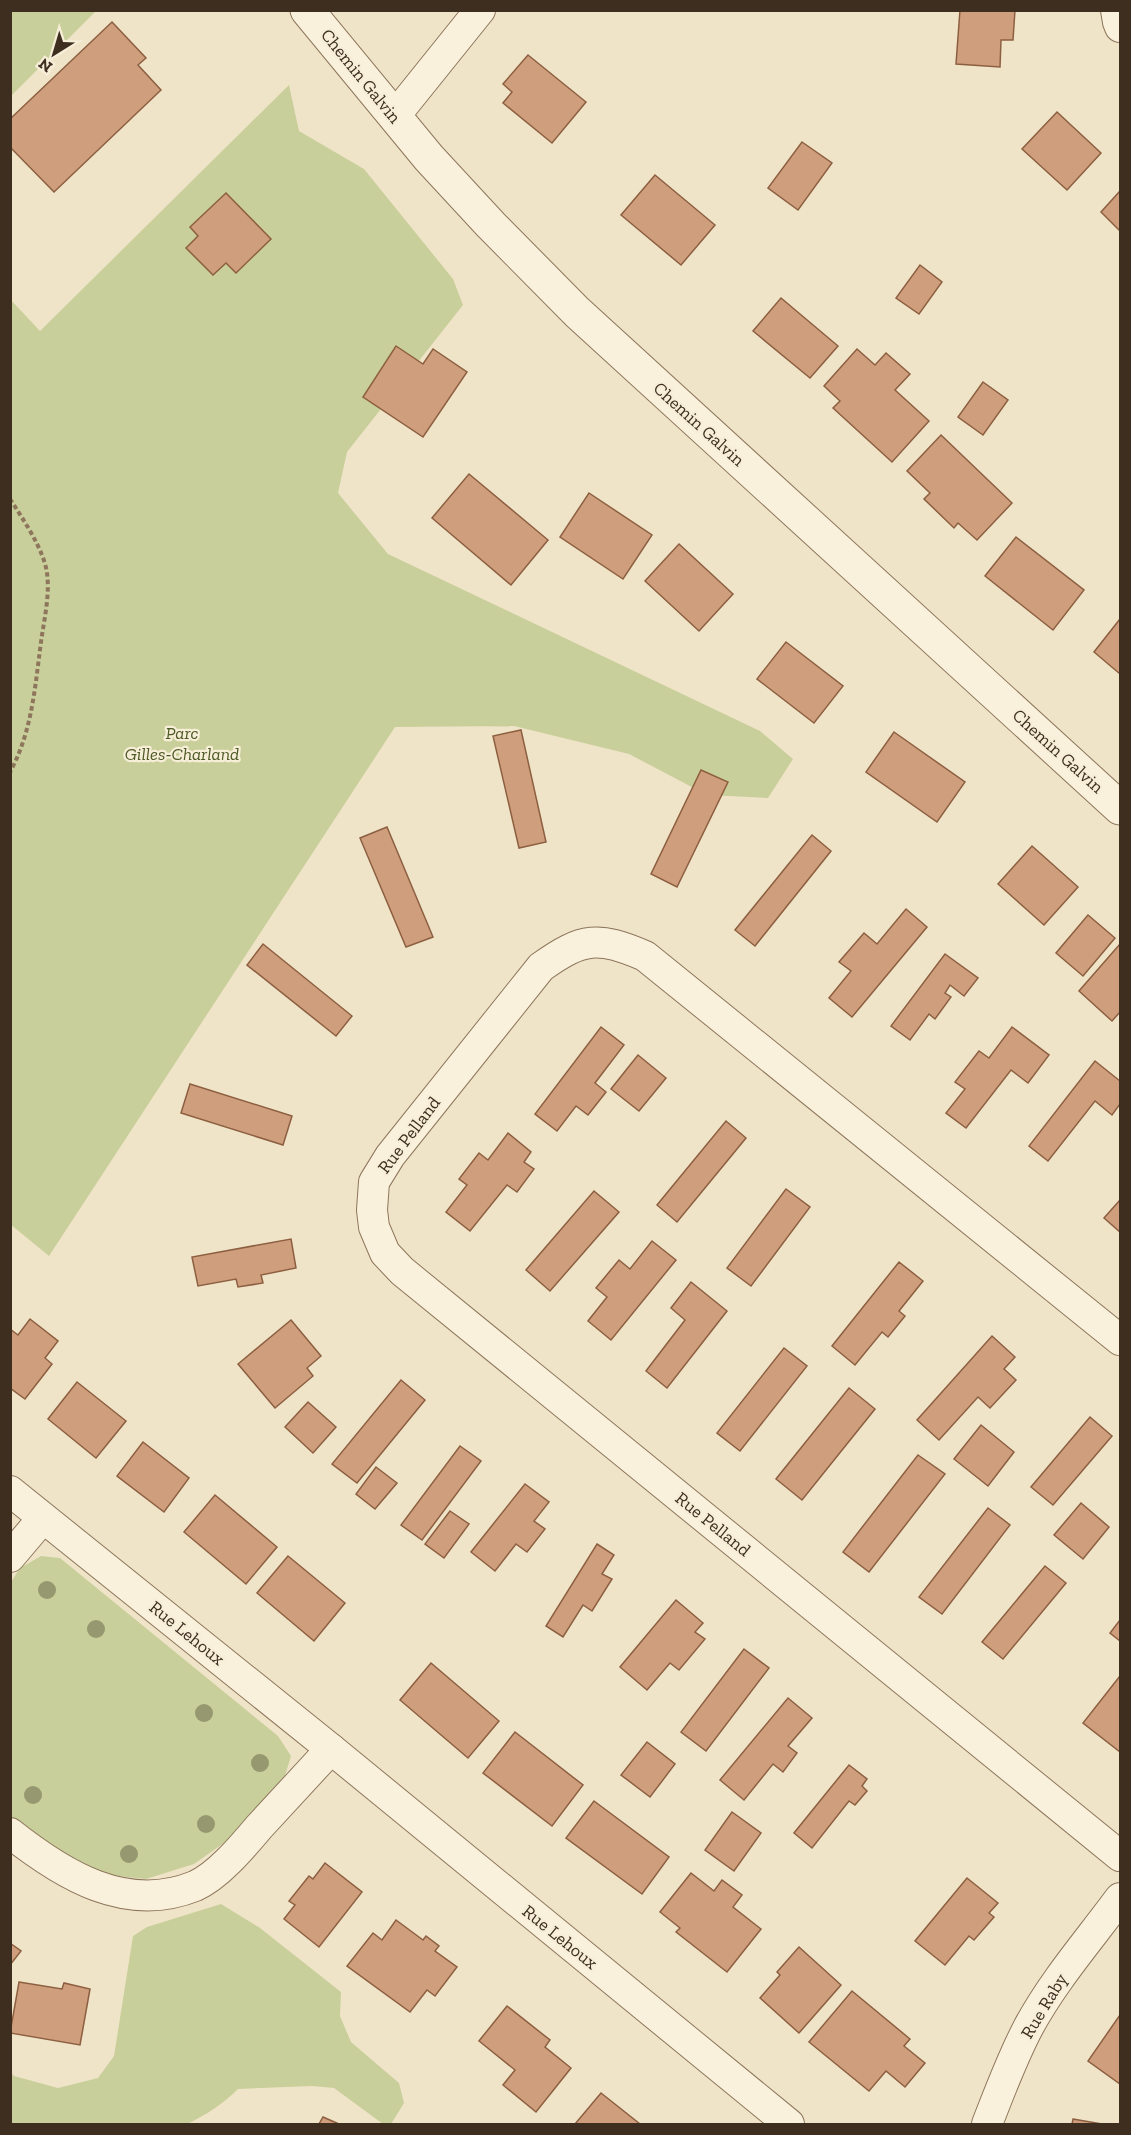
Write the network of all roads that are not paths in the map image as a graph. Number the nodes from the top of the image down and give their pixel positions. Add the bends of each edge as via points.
1 (307, 10) edge
2 (480, 10) edge
3 (1116, 10) edge
4 (1120, 27) edge
5 (393, 117) junction
6 (1120, 808) edge
7 (1120, 1340) edge
8 (10, 1491) edge
9 (43, 1518) junction
10 (10, 1557) edge
11 (331, 1749) junction
12 (10, 1833) edge
13 (1120, 1856) edge
14 (1120, 1898) edge
15 (789, 2124) edge
16 (987, 2124) edge

1 - 5 street, Chemin Galvin
2 - 5 street
3 - 4 street
5 - 6 street, Chemin Galvin via 491,225 585,319
7 - 13 street, Rue Pelland via 645,956 618,944 589,942 565,950 541,967 390,1156 374,1182 374,1227 385,1253 402,1271
8 - 9 street, Rue Lehoux
9 - 10 street
9 - 11 street, Rue Lehoux
11 - 12 street via 226,1863 187,1888 158,1895 118,1893 76,1878
11 - 15 street, Rue Lehoux
14 - 16 street, Rue Raby via 1029,2026

